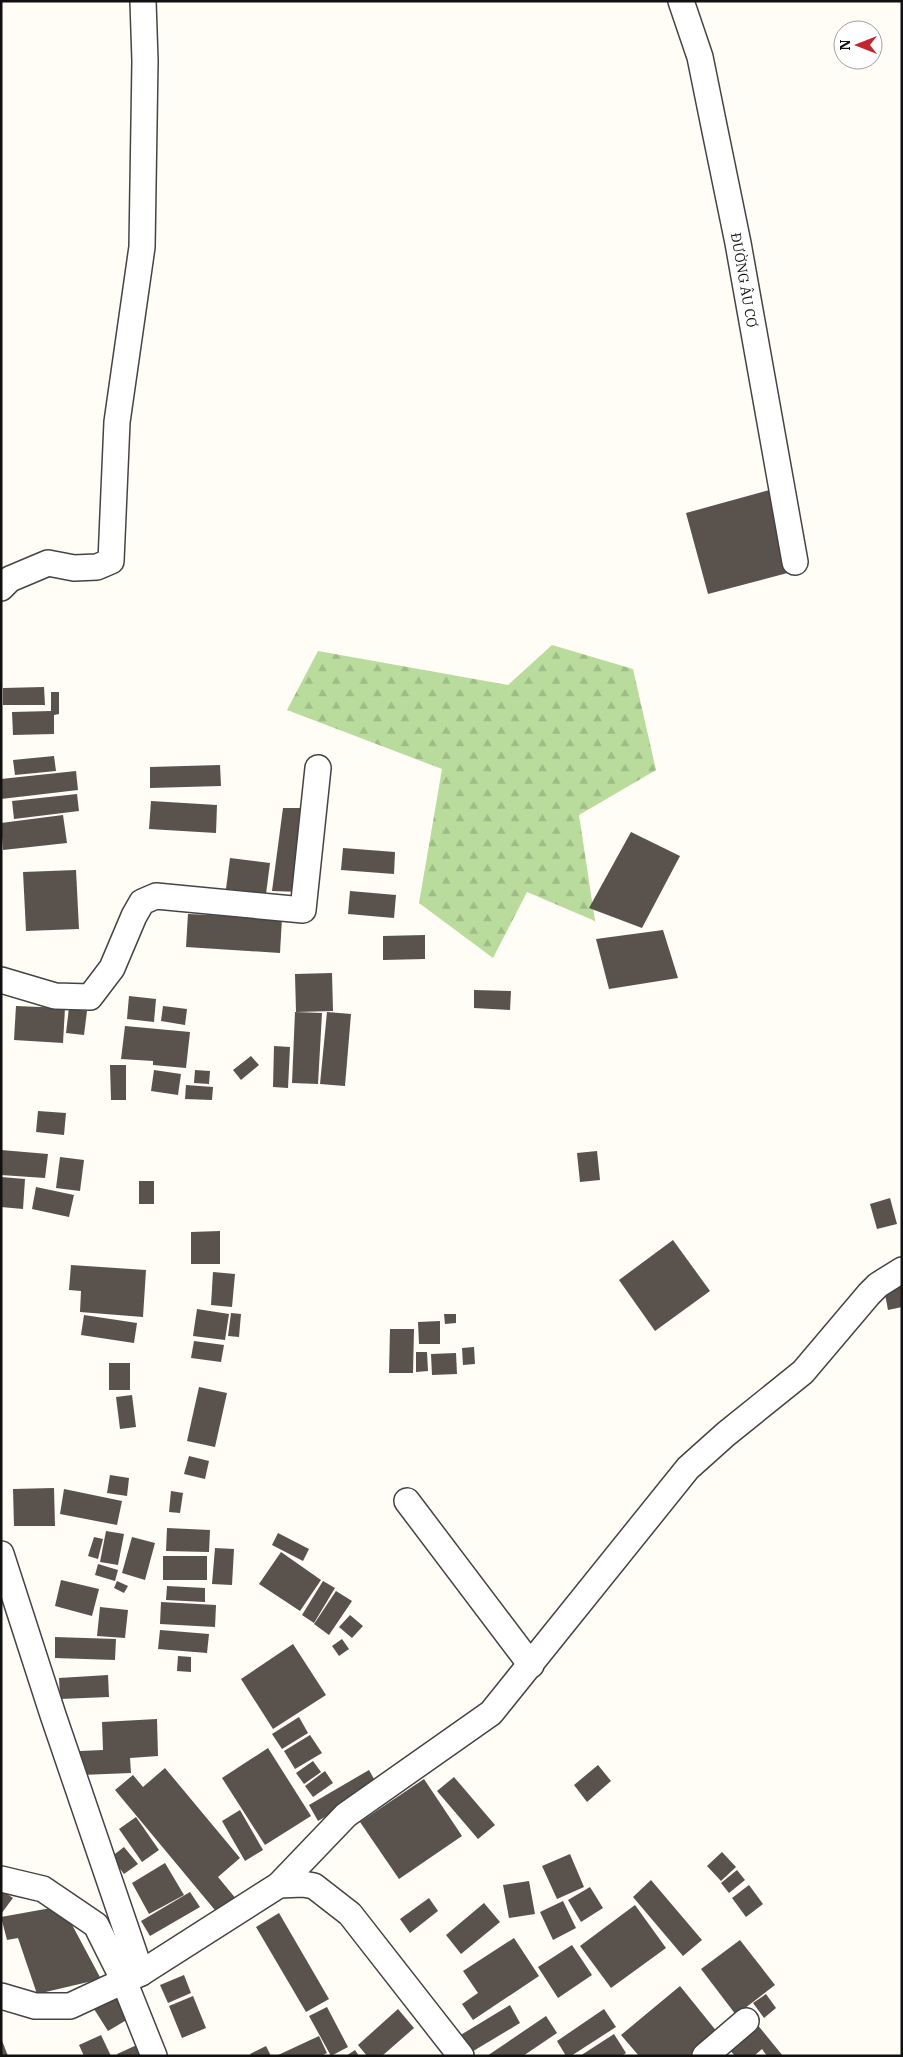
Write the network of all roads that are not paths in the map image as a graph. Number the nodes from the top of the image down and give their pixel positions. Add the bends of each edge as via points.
1 (143, 1) edge
2 (681, 1) edge
3 (795, 562) dead end
4 (1, 588) edge
5 (318, 768) dead end
6 (1, 980) edge
7 (902, 1270) edge
8 (407, 1501) dead end
9 (1, 1554) edge
10 (531, 1665) junction
11 (1, 1879) edge
12 (279, 1885) junction
13 (133, 1977) junction
14 (1, 1996) edge
15 (746, 2021) dead end
16 (154, 2056) edge
17 (461, 2056) edge
18 (705, 2056) edge

1 - 4 street via 142,247 117,422 111,561 97,567 74,568 48,563 10,579
2 - 3 street, ĐƯỜNG ÂU CƠ via 700,56 738,243
5 - 6 street via 303,910 156,896 142,902 112,968 90,997 55,996
7 - 10 street via 869,1294 803,1372 688,1468
8 - 10 street
9 - 13 street
10 - 12 street via 491,1713 346,1815
11 - 13 street via 43,1889 96,1925
12 - 13 street
12 - 17 street via 314,1886 350,1914
13 - 14 street via 70,2006 35,2006
13 - 16 street
15 - 18 street

